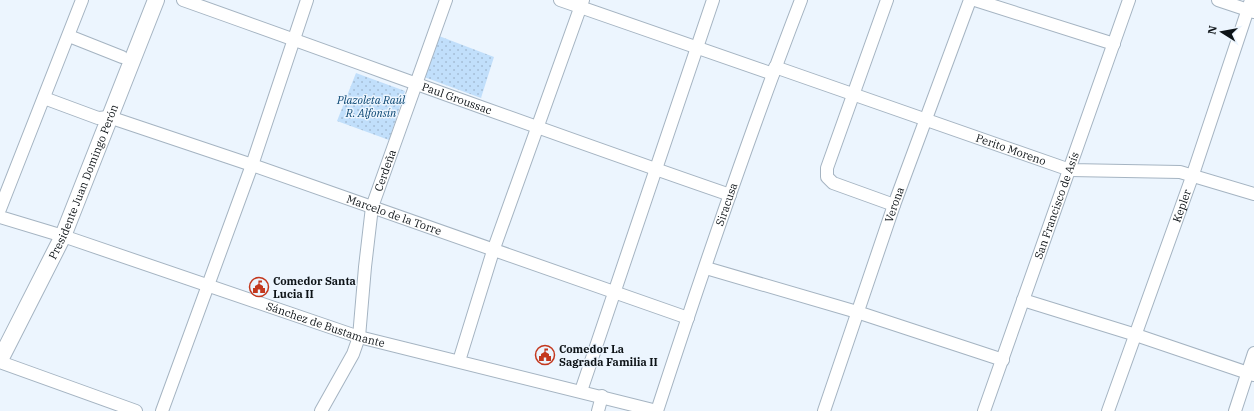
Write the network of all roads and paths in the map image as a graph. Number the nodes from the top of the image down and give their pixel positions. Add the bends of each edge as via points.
1 (82, 0) edge
2 (145, 0) edge
3 (156, 0) edge
4 (183, 0) edge
5 (307, 0) edge
6 (446, 0) edge
7 (560, 0) edge
8 (713, 0) edge
9 (802, 0) edge
10 (887, 0) edge
11 (970, 0) edge
12 (975, 0) edge
13 (1129, 0) edge
14 (1218, 0) edge
15 (582, 4) edge
16 (1251, 7) edge
17 (68, 36) junction
18 (293, 39) junction
19 (1114, 44) junction
20 (697, 46) junction
21 (122, 57) junction
22 (774, 70) junction
23 (416, 82) junction
24 (853, 93) junction
25 (44, 98) junction
26 (104, 117) junction
27 (925, 118) junction
28 (538, 128) junction
29 (252, 165) junction
30 (657, 170) junction
31 (1070, 170) junction
32 (1192, 177) junction
33 (1254, 194) edge
34 (730, 195) junction
35 (894, 205) junction
36 (372, 207) junction
37 (0, 209) edge
38 (0, 217) edge
39 (58, 234) junction
40 (493, 251) junction
41 (706, 268) junction
42 (208, 286) junction
43 (614, 292) junction
44 (1023, 300) junction
45 (857, 312) junction
46 (688, 318) junction
47 (0, 335) edge
48 (1136, 335) junction
49 (359, 337) junction
50 (1254, 353) edge
51 (1003, 360) junction
52 (0, 361) edge
53 (459, 361) junction
54 (1251, 374) edge
55 (581, 391) junction
56 (602, 396) junction
57 (136, 411) edge
58 (162, 411) edge
59 (321, 411) edge
60 (598, 411) edge
61 (657, 411) edge
62 (824, 411) edge
63 (984, 411) edge
64 (1108, 411) edge
65 (1235, 411) edge

1 - 17 street
2 - 21 main road, Presidente Juan Domingo Perón
3 - 26 main road, Presidente Juan Domingo Perón
4 - 18 street, Paul Groussac
5 - 18 street
6 - 23 street, Cerdeña
7 - 15 street, Perito Moreno
8 - 20 street
9 - 22 street, Siracusa
10 - 24 street
11 - 27 street, Verona
12 - 19 street
13 - 19 street, San Francisco de Asís
14 - 16 street
15 - 20 street, Perito Moreno
15 - 28 street
16 - 32 street, Kepler
17 - 21 street
17 - 25 street
18 - 23 street, Paul Groussac
18 - 29 street
19 - 31 street, San Francisco de Asís
20 - 22 street, Perito Moreno
20 - 30 street
21 - 26 main road, Presidente Juan Domingo Perón
22 - 24 street, Perito Moreno
22 - 34 street, Siracusa
23 - 28 street, Paul Groussac
23 - 36 street, Cerdeña
24 - 27 street, Perito Moreno
24 - 35 street via 827,168 827,177 833,184
25 - 26 street, Marcelo de la Torre
25 - 37 street
26 - 29 street, Marcelo de la Torre
26 - 39 main road, Presidente Juan Domingo Perón
27 - 31 street, Perito Moreno
27 - 35 street, Verona
28 - 30 street, Paul Groussac
28 - 40 street
29 - 36 street, Marcelo de la Torre
29 - 42 street
30 - 34 street, Paul Groussac
30 - 43 street
31 - 32 street, Perito Moreno via 1180,172
31 - 44 street, San Francisco de Asís
32 - 33 street, Perito Moreno
32 - 48 street, Kepler
34 - 41 street, Siracusa
35 - 45 street, Verona
36 - 40 street, Marcelo de la Torre
36 - 49 street, Cerdeña
38 - 39 street, Sánchez de Bustamante
39 - 42 street, Sánchez de Bustamante
39 - 47 main road, Presidente Juan Domingo Perón
39 - 52 main road, Presidente Juan Domingo Perón
40 - 43 street, Marcelo de la Torre
40 - 53 street
41 - 45 street
41 - 46 street, Siracusa
42 - 49 street, Sánchez de Bustamante
42 - 58 street
43 - 46 street, Marcelo de la Torre
43 - 55 street
44 - 48 street
44 - 51 street, San Francisco de Asís
45 - 51 street
45 - 62 street, Verona
46 - 61 street, Siracusa
48 - 54 street
48 - 64 street, Kepler
49 - 53 street, Sánchez de Bustamante
49 - 59 street, Cerdeña via 353,354
50 - 54 street
51 - 63 street, San Francisco de Asís
52 - 57 street
53 - 55 street, Sánchez de Bustamante
54 - 65 street
55 - 56 street, Sánchez de Bustamante
56 - 60 street
56 - 61 street, Sánchez de Bustamante

